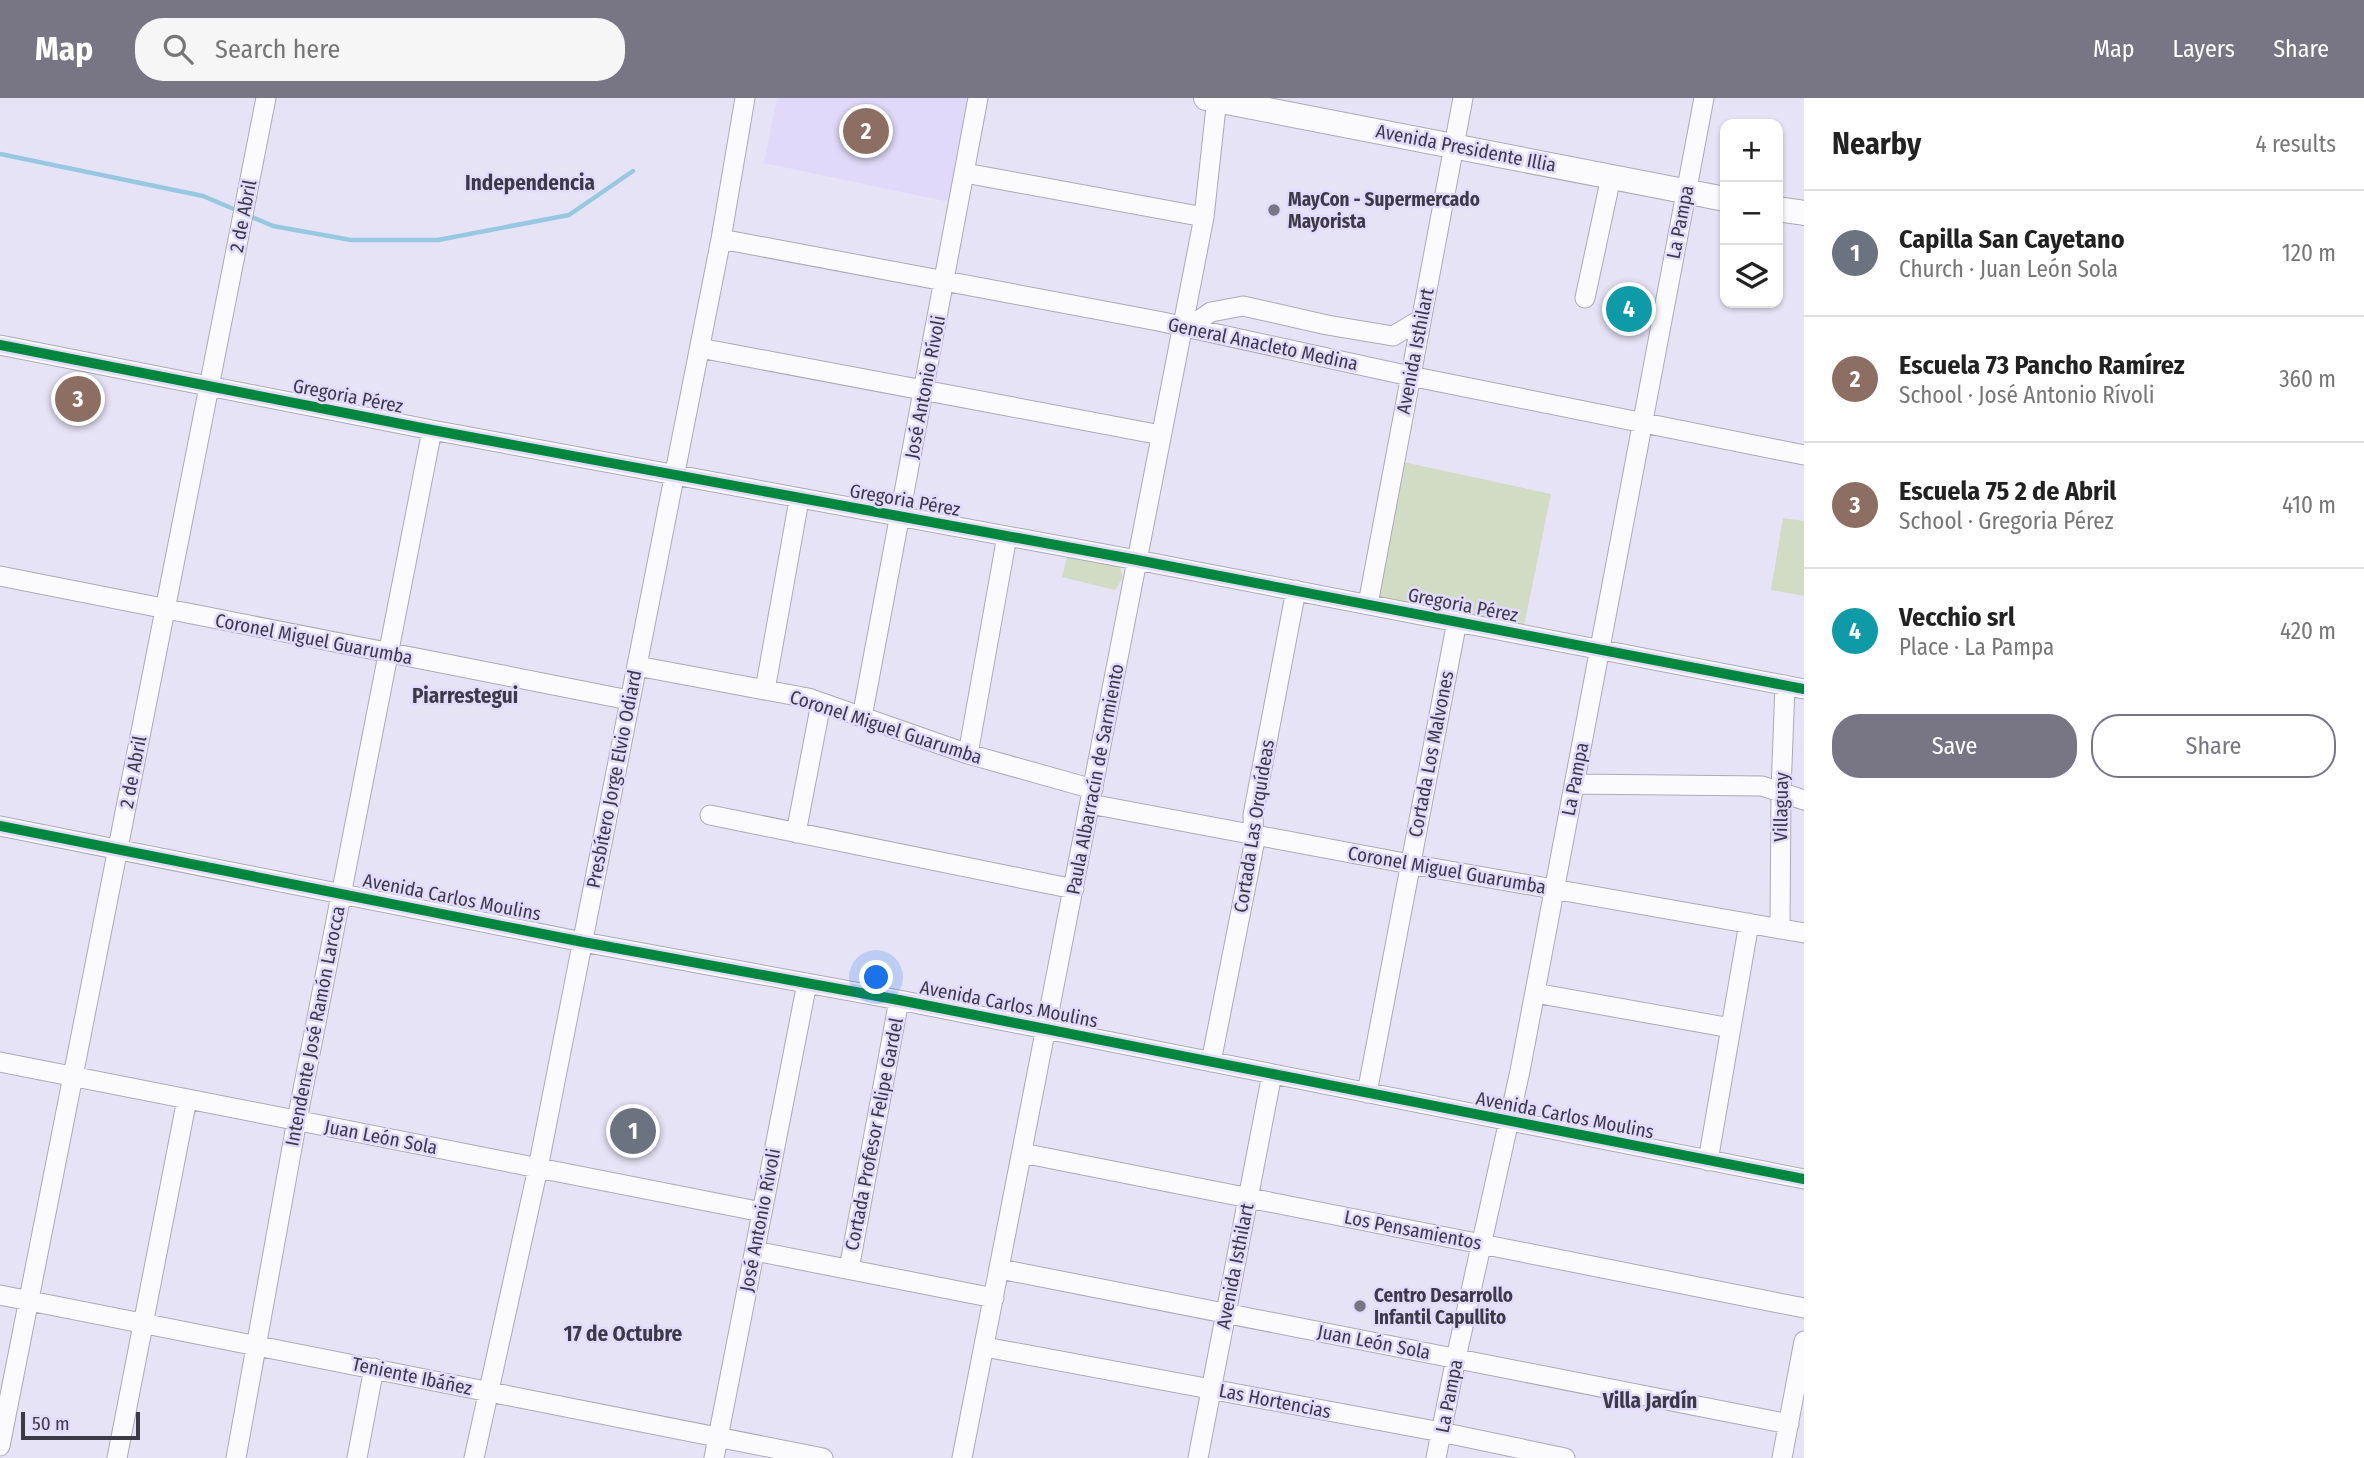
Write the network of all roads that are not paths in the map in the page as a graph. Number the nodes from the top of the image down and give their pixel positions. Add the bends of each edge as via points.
1 (266, 98) edge
2 (745, 98) edge
3 (978, 98) edge
4 (1463, 98) edge
5 (1704, 98) edge
6 (1213, 99) edge
7 (1453, 145) junction
8 (965, 173) junction
9 (1611, 177) junction
10 (1686, 192) junction
11 (1720, 198) edge
12 (1783, 210) edge
13 (1804, 213) edge
14 (1204, 217) junction
15 (721, 239) junction
16 (945, 282) junction
17 (1585, 299) dead end
18 (1420, 320) junction
19 (1186, 326) junction
20 (0, 345) edge
21 (700, 348) junction
22 (1410, 376) junction
23 (210, 387) junction
24 (924, 390) junction
25 (1643, 424) junction
26 (432, 430) junction
27 (1161, 435) junction
28 (1804, 455) edge
29 (675, 476) junction
30 (799, 500) junction
31 (901, 517) junction
32 (1007, 536) junction
33 (1137, 560) junction
34 (0, 576) edge
35 (1296, 590) junction
36 (1368, 604) junction
37 (165, 610) junction
38 (1457, 621) junction
39 (1600, 650) junction
40 (387, 653) junction
41 (637, 666) junction
42 (1794, 687) edge
43 (765, 690) junction
44 (629, 700) junction
45 (821, 703) junction
46 (862, 717) junction
47 (968, 754) junction
48 (1574, 784) junction
49 (1781, 791) junction
50 (1091, 797) junction
51 (1804, 800) edge
52 (710, 815) dead end
53 (0, 826) edge
54 (796, 833) junction
55 (1254, 835) junction
56 (118, 849) junction
57 (1410, 864) junction
58 (1554, 888) junction
59 (1074, 889) junction
60 (341, 892) junction
61 (1749, 923) junction
62 (1780, 929) junction
63 (1804, 933) edge
64 (583, 942) junction
65 (807, 983) junction
66 (1535, 993) junction
67 (899, 1000) junction
68 (1731, 1028) junction
69 (1046, 1030) junction
70 (0, 1062) edge
71 (1211, 1062) junction
72 (1272, 1074) junction
73 (73, 1076) junction
74 (1367, 1093) junction
75 (187, 1098) junction
76 (297, 1120) junction
77 (1508, 1121) junction
78 (1022, 1153) junction
79 (1708, 1160) junction
80 (538, 1168) junction
81 (1804, 1179) edge
82 (1249, 1197) junction
83 (762, 1212) junction
84 (1482, 1243) junction
85 (755, 1251) junction
86 (849, 1269) junction
87 (1000, 1269) junction
88 (0, 1295) edge
89 (994, 1298) junction
90 (29, 1301) junction
91 (1804, 1308) edge
92 (1226, 1313) junction
93 (143, 1324) junction
94 (1804, 1341) edge
95 (256, 1345) junction
96 (985, 1347) junction
97 (1456, 1358) junction
98 (374, 1368) junction
99 (1211, 1389) junction
100 (488, 1392) junction
101 (1789, 1424) junction
102 (1441, 1432) junction
103 (718, 1436) junction
104 (0, 1446) edge
105 (117, 1458) edge
106 (236, 1458) edge
107 (356, 1458) edge
108 (474, 1458) edge
109 (714, 1458) edge
110 (823, 1458) edge
111 (962, 1458) edge
112 (1198, 1458) edge
113 (1436, 1458) edge
114 (1565, 1458) edge
115 (1782, 1458) edge

1 - 23 street, 2 de Abril
2 - 15 street, Presbítero Jorge Elvio Odiard
3 - 8 street, José Antonio Rívoli
4 - 7 street, Avenida Isthilart
5 - 10 street, La Pampa
6 - 7 main road, Avenida Presidente Illia
6 - 14 street, Paula Albarracín de Sarmiento
7 - 9 main road, Avenida Presidente Illia
7 - 18 street, Avenida Isthilart
8 - 14 street
8 - 16 street, José Antonio Rívoli
9 - 10 main road, Avenida Presidente Illia
9 - 17 street
10 - 11 main road, Avenida Presidente Illia
10 - 25 street, La Pampa
12 - 13 main road
14 - 19 street, Paula Albarracín de Sarmiento
15 - 16 street, General Anacleto Medina
15 - 21 street, Presbítero Jorge Elvio Odiard
16 - 19 street, General Anacleto Medina
16 - 24 street, José Antonio Rívoli
18 - 19 street via 1393,336 1243,306 1211,312
18 - 22 street, Avenida Isthilart
19 - 22 street, General Anacleto Medina
19 - 27 street, Paula Albarracín de Sarmiento
20 - 23 street, Gregoria Pérez
21 - 24 street
21 - 29 street, Presbítero Jorge Elvio Odiard
22 - 25 street, General Anacleto Medina
22 - 36 street, Avenida Isthilart
23 - 26 street, Gregoria Pérez
23 - 37 street, 2 de Abril
24 - 27 street
24 - 31 street, José Antonio Rívoli
25 - 28 street, General Anacleto Medina
25 - 39 street, La Pampa
26 - 29 street, Gregoria Pérez
26 - 40 street, Intendente José Ramón Larocca
27 - 33 street, Paula Albarracín de Sarmiento
29 - 30 street, Gregoria Pérez
29 - 41 street, Presbítero Jorge Elvio Odiard
30 - 31 street, Gregoria Pérez
30 - 43 street
31 - 32 street, Gregoria Pérez
31 - 46 street, José Antonio Rívoli
32 - 33 street, Gregoria Pérez
32 - 47 street
33 - 35 street, Gregoria Pérez
33 - 50 street, Paula Albarracín de Sarmiento
34 - 37 street, Coronel Miguel Guarumba
35 - 36 street, Gregoria Pérez
35 - 55 street, Cortada Las Orquídeas via 1253,815
36 - 38 street, Gregoria Pérez
37 - 40 street, Coronel Miguel Guarumba
37 - 56 street, 2 de Abril
38 - 39 street, Gregoria Pérez
38 - 57 street, Cortada Los Malvones
39 - 42 street, Gregoria Pérez
39 - 48 street, La Pampa
40 - 44 street, Coronel Miguel Guarumba
40 - 60 street, Intendente José Ramón Larocca
41 - 43 street, Coronel Miguel Guarumba
41 - 44 street, Presbítero Jorge Elvio Odiard
42 - 49 street, Villaguay
43 - 45 street, Coronel Miguel Guarumba
44 - 64 street, Presbítero Jorge Elvio Odiard
45 - 46 street, Coronel Miguel Guarumba
45 - 54 street
46 - 47 street, Coronel Miguel Guarumba
47 - 50 street, Coronel Miguel Guarumba
48 - 49 street via 1762,786
48 - 58 street, La Pampa
49 - 51 street
49 - 62 street, Villaguay
50 - 55 street, Coronel Miguel Guarumba
50 - 59 street, Paula Albarracín de Sarmiento
52 - 54 street
53 - 56 street, Avenida Carlos Moulins
54 - 59 street
55 - 57 street, Coronel Miguel Guarumba
55 - 71 street, Cortada Las Orquídeas
56 - 60 street, Avenida Carlos Moulins
56 - 73 street, 2 de Abril
57 - 58 street, Coronel Miguel Guarumba
57 - 74 street, Cortada Los Malvones
58 - 61 street, Coronel Miguel Guarumba
58 - 66 street, La Pampa
59 - 69 street, Paula Albarracín de Sarmiento
60 - 64 street, Avenida Carlos Moulins
60 - 76 street, Intendente José Ramón Larocca
61 - 62 street, Coronel Miguel Guarumba
61 - 68 street
62 - 63 street, Coronel Miguel Guarumba
64 - 65 street, Avenida Carlos Moulins
64 - 80 street, Presbítero Jorge Elvio Odiard
65 - 67 street, Avenida Carlos Moulins
65 - 83 street, José Antonio Rívoli
66 - 68 street
66 - 77 street, La Pampa
67 - 69 street, Avenida Carlos Moulins
67 - 86 street, Cortada Profesor Felipe Gardel
68 - 79 street
69 - 71 street, Avenida Carlos Moulins
69 - 78 street, Paula Albarracín de Sarmiento
70 - 73 street, Juan León Sola
71 - 72 street, Avenida Carlos Moulins
72 - 74 street, Avenida Carlos Moulins
72 - 82 street, Avenida Isthilart
73 - 75 street, Juan León Sola
73 - 90 street, 2 de Abril
74 - 77 street, Avenida Carlos Moulins
75 - 76 street, Juan León Sola
75 - 93 street
76 - 80 street, Juan León Sola
76 - 95 street, Intendente José Ramón Larocca
77 - 79 street, Avenida Carlos Moulins
77 - 84 street, La Pampa
78 - 82 street, Los Pensamientos
78 - 87 street, Paula Albarracín de Sarmiento
79 - 81 street, Avenida Carlos Moulins
80 - 83 street, Juan León Sola
80 - 100 street, Presbítero Jorge Elvio Odiard
82 - 84 street, Los Pensamientos
82 - 92 street, Avenida Isthilart
83 - 85 street, José Antonio Rívoli
84 - 91 street, Los Pensamientos
84 - 97 street, La Pampa
85 - 86 street
85 - 103 street, José Antonio Rívoli
86 - 89 street
87 - 89 street, Paula Albarracín de Sarmiento
87 - 92 street, Juan León Sola
88 - 90 street, Teniente Ibáñez
89 - 96 street, Paula Albarracín de Sarmiento
90 - 93 street, Teniente Ibáñez
90 - 104 street, 2 de Abril
92 - 97 street, Juan León Sola
92 - 99 street, Avenida Isthilart
93 - 95 street, Teniente Ibáñez
93 - 105 street
94 - 101 street
95 - 98 street, Teniente Ibáñez
95 - 106 street, Intendente José Ramón Larocca
96 - 99 street, Las Hortencias
96 - 111 street, Paula Albarracín de Sarmiento
97 - 101 street, Juan León Sola
97 - 102 street, La Pampa
98 - 100 street, Teniente Ibáñez
98 - 107 street
99 - 102 street, Las Hortencias
99 - 112 street, Avenida Isthilart
100 - 103 street, Teniente Ibáñez
100 - 108 street, Presbítero Jorge Elvio Odiard
101 - 115 street
102 - 113 street, La Pampa
102 - 114 street, Las Hortencias
103 - 109 street, José Antonio Rívoli
103 - 110 street, Teniente Ibáñez

